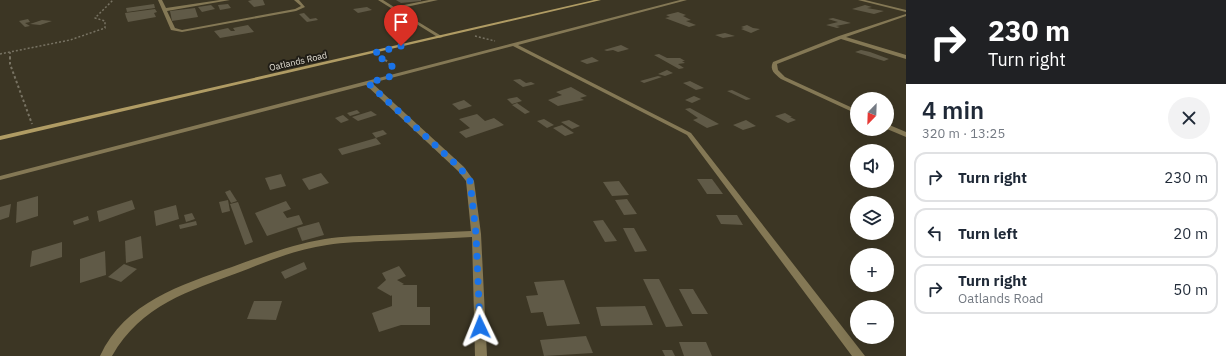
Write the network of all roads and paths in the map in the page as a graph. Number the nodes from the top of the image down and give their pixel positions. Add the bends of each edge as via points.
1 (113, 0) edge
2 (160, 0) edge
3 (228, 0) edge
4 (296, 0) edge
5 (380, 0) edge
6 (436, 0) edge
7 (599, 0) edge
8 (684, 0) edge
9 (860, 0) edge
10 (394, 8) junction
11 (164, 10) junction
12 (906, 11) edge
13 (906, 15) edge
14 (462, 32) junction
15 (441, 37) junction
16 (841, 37) junction
17 (514, 45) junction
18 (10, 52) junction
19 (374, 53) junction
20 (0, 54) edge
21 (906, 57) edge
22 (392, 76) junction
23 (368, 83) junction
24 (850, 109) edge
25 (894, 129) edge
26 (34, 130) junction
27 (906, 135) edge
28 (0, 138) edge
29 (0, 178) edge
30 (476, 234) junction
31 (106, 356) edge
32 (481, 356) edge
33 (859, 356) edge

1 - 18 path via 95,18 105,21 105,28 63,42
2 - 11 street
3 - 11 street
4 - 11 street via 302,4 302,7 296,10 182,31 173,29
5 - 10 street
6 - 10 street
7 - 14 street, Oatlands Road
8 - 17 street
9 - 12 street
10 - 15 street
13 - 16 street
14 - 15 street, Oatlands Road
14 - 17 path
15 - 19 street, Oatlands Road
16 - 21 street
16 - 24 street via 775,63 774,66 783,78
17 - 22 street
17 - 33 street via 689,134
18 - 20 path
18 - 26 path via 10,64
19 - 22 path via 392,66
19 - 26 street, Oatlands Road
22 - 23 street
23 - 29 street
23 - 30 street via 461,169 470,181
25 - 27 street
26 - 28 street, Oatlands Road
30 - 31 street via 324,241 288,250 179,290 144,310 119,334
30 - 32 street

